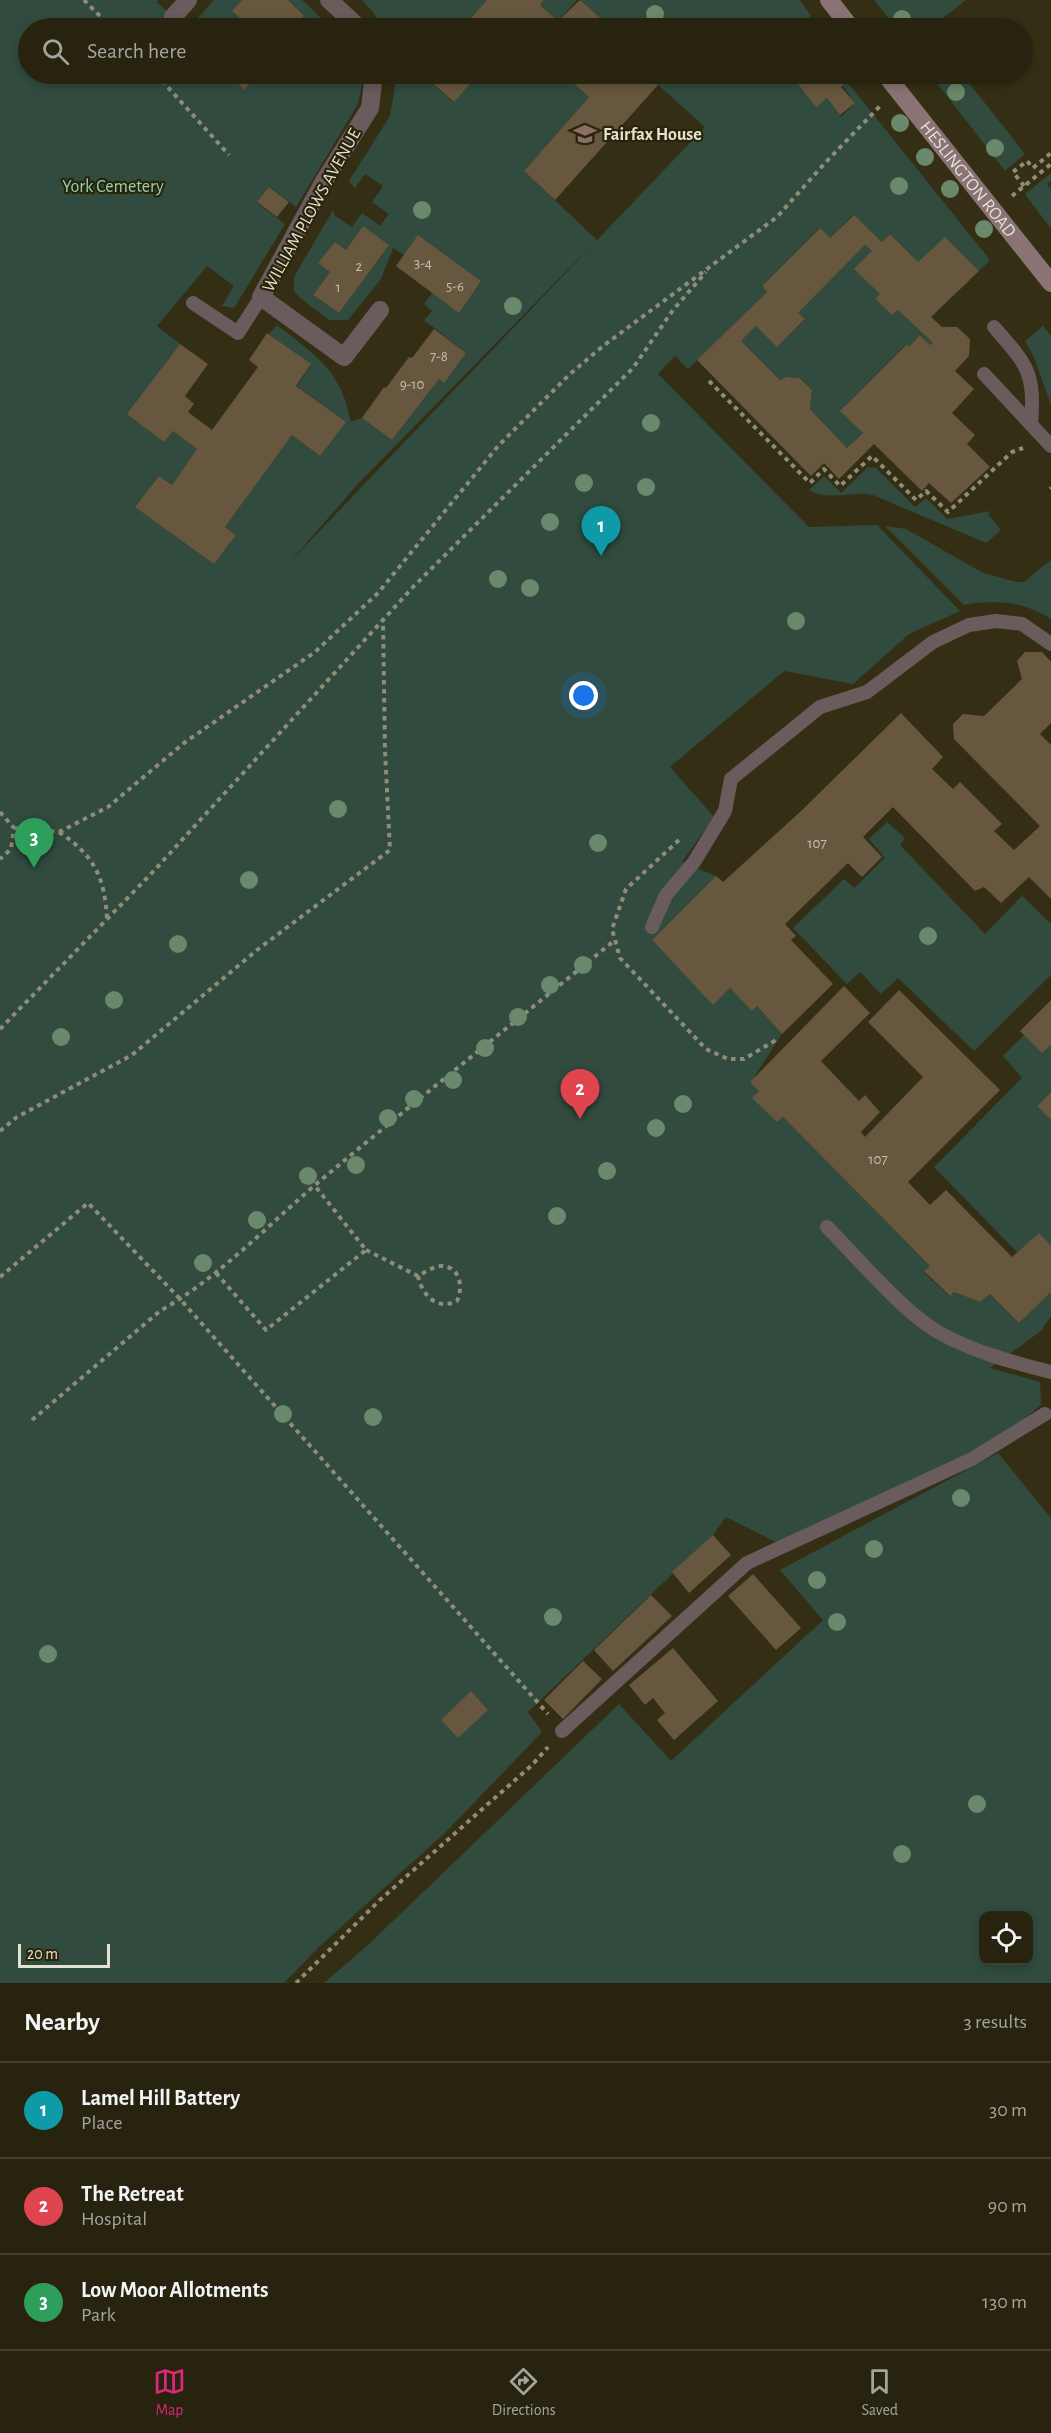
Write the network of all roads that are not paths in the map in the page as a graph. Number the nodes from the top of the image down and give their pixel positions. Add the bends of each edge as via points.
1 (188, 0) edge
2 (329, 0) edge
3 (829, 0) edge
4 (173, 17) dead end
5 (347, 18) edge
6 (843, 18) edge
7 (373, 84) edge
8 (893, 84) edge
9 (1051, 283) edge
10 (261, 297) junction
11 (193, 303) dead end
12 (380, 310) dead end
13 (994, 327) dead end
14 (984, 374) dead end
15 (1031, 424) junction
16 (1051, 446) edge
17 (1051, 644) edge
18 (652, 927) dead end
19 (828, 1227) dead end
20 (1051, 1372) edge
21 (1045, 1414) dead end
22 (562, 1731) road end

1 - 4 street
2 - 5 street
3 - 6 street
7 - 10 street, WILLIAM PLOWS AVENUE via 370,108 324,181
8 - 9 street, HESLINGTON ROAD
10 - 11 lane via 238,333
10 - 12 street, WILLIAM PLOWS AVENUE via 344,357
13 - 15 lane via 1029,373 1033,393
14 - 15 lane
15 - 16 lane
17 - 18 lane via 1022,624 996,621 969,625 933,642 867,692 820,707 731,779 725,811 694,862 666,895
19 - 20 lane via 936,1331 968,1347
21 - 22 lane via 972,1458 747,1563

